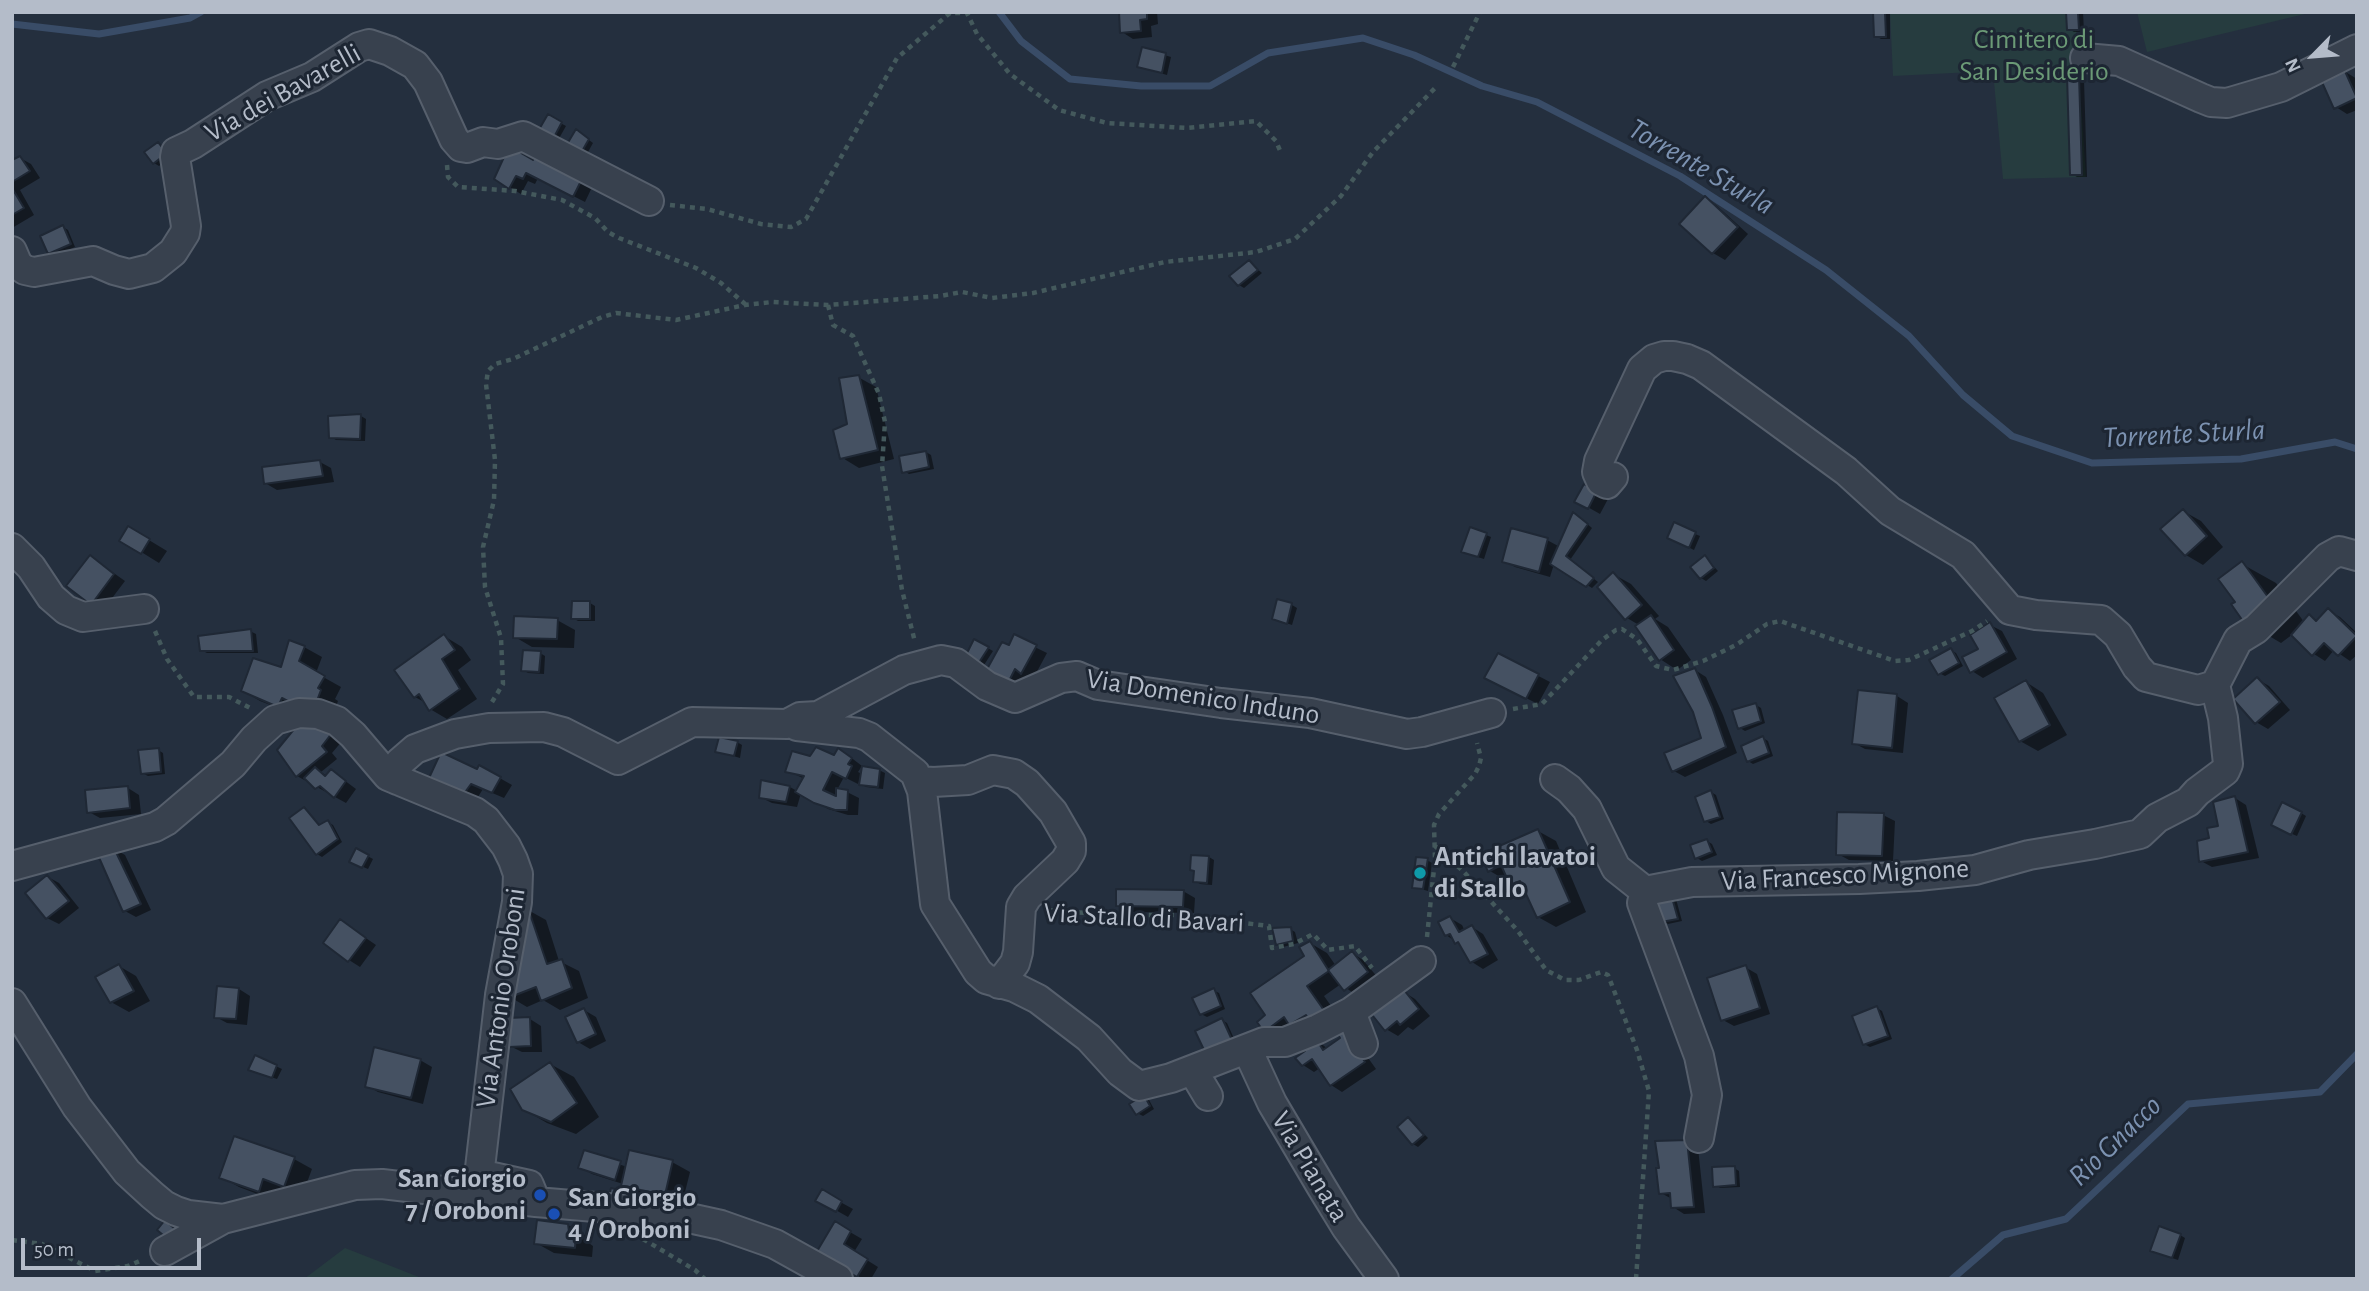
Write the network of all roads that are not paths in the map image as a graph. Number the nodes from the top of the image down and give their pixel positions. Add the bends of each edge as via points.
1 (2357, 49) edge
2 (2085, 58) dead end
3 (649, 201) road end
4 (12, 251) edge
5 (1613, 477) dead end
6 (12, 548) edge
7 (2357, 556) edge
8 (144, 609) road end
9 (2215, 685) junction
10 (1481, 716) road end
11 (788, 724) junction
12 (1555, 779) dead end
13 (397, 780) junction
14 (920, 781) junction
15 (12, 866) edge
16 (1645, 891) junction
17 (1421, 961) road end
18 (999, 984) junction
19 (12, 1003) edge
20 (1350, 1012) junction
21 (1363, 1044) dead end
22 (1247, 1049) junction
23 (1188, 1072) junction
24 (1208, 1096) dead end
25 (1699, 1138) dead end
26 (536, 1202) junction
27 (223, 1219) junction
28 (165, 1251) road end
29 (838, 1279) edge
30 (1384, 1279) edge

1 - 2 street via 2281,88 2227,103 2211,102 2119,61
3 - 4 street, Via dei Bavarelli via 523,136 467,148 457,144 415,65 384,48 364,45 312,77 267,96 176,152 185,233 178,247 153,268 129,274 93,261 34,272 19,265
5 - 9 street via 1606,484 1601,481 1599,461 1642,369 1664,356 1687,359 1846,471 1890,511 1964,555 2010,610 2101,620 2152,680 2198,690
6 - 8 street via 66,610 83,617
7 - 9 street via 2339,551 2328,556 2256,629 2238,640
9 - 16 street, Via Francesco Mignone via 2223,718 2225,771 2140,834 1975,870 1859,879 1692,883
10 - 11 street, Via Domenico Induno via 1413,734 1310,713 1098,685 1077,676 1015,698 987,686 956,663 941,660 904,670 828,712
11 - 13 street, Via Domenico Induno via 692,722 618,760 563,732 518,726 489,728 455,734 415,750 394,770
11 - 14 street via 869,737
12 - 16 street via 1587,809 1616,868
13 - 15 street via 337,721 299,713 275,720 233,764 155,827
13 - 26 street, Via Antonio Oroboni via 486,820 506,846 518,874 481,1168 488,1176 529,1185
14 - 18 street via 935,904 978,972
14 - 18 street via 968,779 993,770 1014,774 1053,812 1071,843 1065,861 1027,897 1020,912 1015,963
16 - 25 street via 1642,903 1702,1069 1707,1095
17 - 20 street
18 - 23 street via 1038,999 1089,1038 1139,1086
19 - 27 street via 78,1107 139,1184 176,1211
20 - 21 street
20 - 22 street via 1285,1042 1264,1042
22 - 23 street
22 - 30 street, Via Pianata via 1272,1103 1321,1186
23 - 24 street via 1196,1076
26 - 27 street via 382,1184 355,1185
26 - 29 street via 688,1216 775,1244
27 - 28 street

